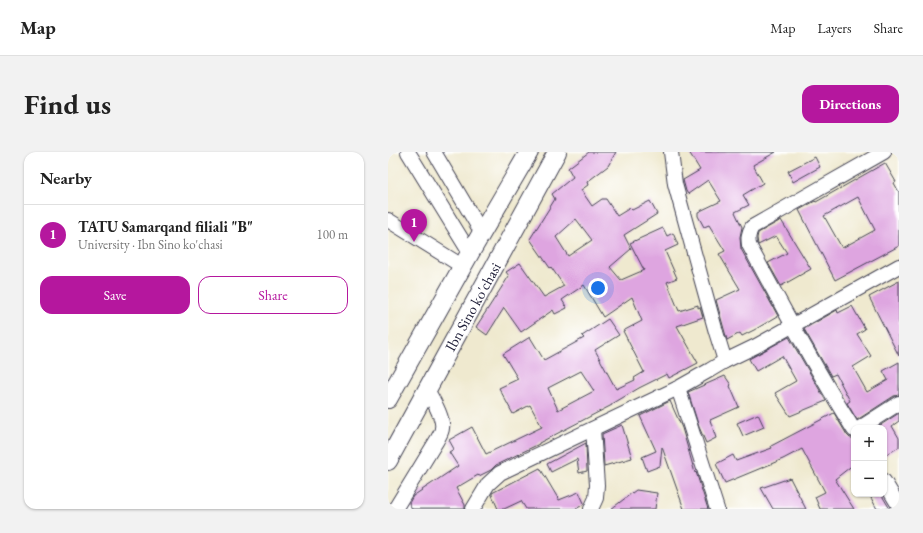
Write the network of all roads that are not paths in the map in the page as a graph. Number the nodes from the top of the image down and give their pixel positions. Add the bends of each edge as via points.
1 (408, 152) edge
2 (434, 152) edge
3 (529, 152) edge
4 (557, 152) edge
5 (671, 152) edge
6 (884, 152) edge
7 (388, 220) edge
8 (482, 233) junction
9 (466, 259) junction
10 (899, 266) edge
11 (792, 326) junction
12 (725, 360) junction
13 (678, 388) junction
14 (427, 390) junction
15 (388, 399) edge
16 (899, 404) edge
17 (851, 425) edge
18 (865, 425) edge
19 (593, 429) junction
20 (388, 461) edge
21 (887, 486) edge
22 (899, 506) edge
23 (395, 509) edge
24 (473, 509) edge
25 (591, 509) edge
26 (717, 509) edge

1 - 9 street
2 - 8 street
3 - 8 main road, Ibn Sino ko'chasi
4 - 14 main road, Ibn Sino ko'chasi
5 - 12 street via 675,184
6 - 11 street via 749,232 749,246
7 - 9 street
8 - 9 main road, Ibn Sino ko'chasi
9 - 15 main road, Ibn Sino ko'chasi
10 - 11 street
11 - 12 street
11 - 17 street
12 - 13 street
13 - 19 street
13 - 26 street
14 - 20 main road, Ibn Sino ko'chasi
14 - 23 street via 442,420 443,428
16 - 18 street
19 - 24 street via 500,473 488,484
19 - 25 street via 597,485 596,498
21 - 22 street

